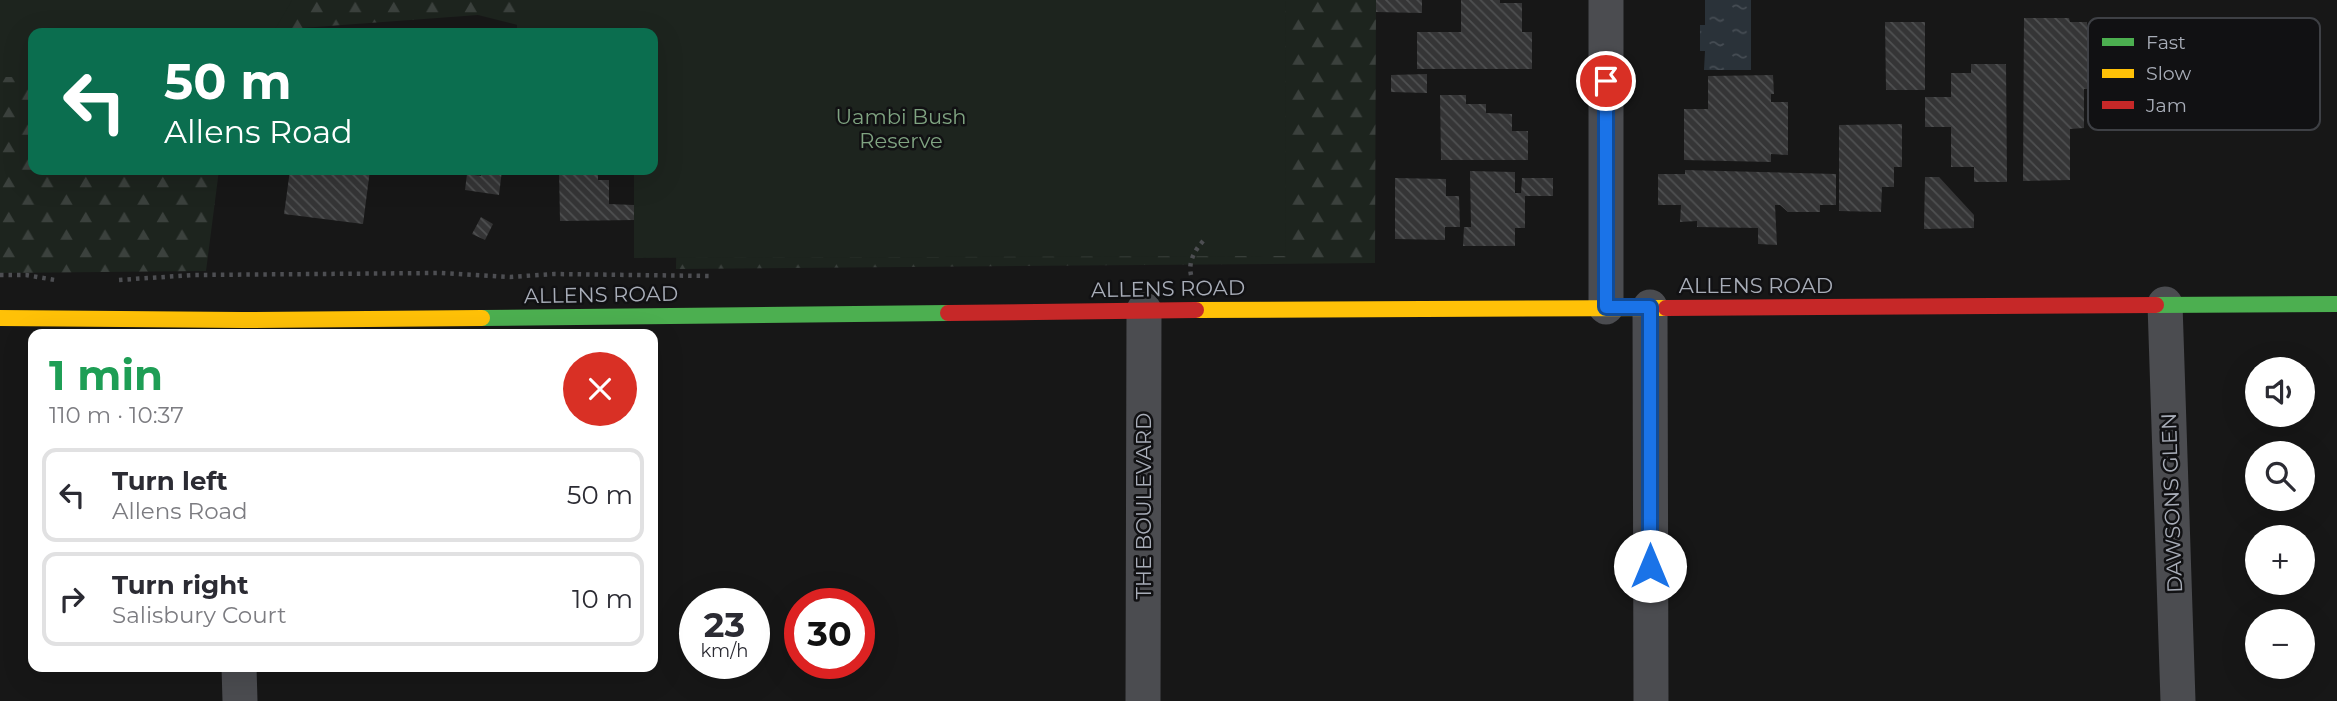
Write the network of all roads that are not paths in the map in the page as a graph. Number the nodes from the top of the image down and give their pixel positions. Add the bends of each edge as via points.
1 (1606, 0) edge
2 (2165, 304) junction
3 (2337, 304) edge
4 (1606, 307) junction
5 (1650, 307) junction
6 (1144, 310) junction
7 (0, 318) edge
8 (242, 327) edge
9 (239, 672) edge
10 (240, 701) edge
11 (1143, 701) edge
12 (1651, 701) edge
13 (2178, 701) edge

1 - 4 street
2 - 3 street, ALLENS ROAD
2 - 5 street, ALLENS ROAD
2 - 13 street, DAWSONS GLEN
4 - 5 street, ALLENS ROAD
4 - 6 street, ALLENS ROAD
5 - 12 street
6 - 8 street, ALLENS ROAD
6 - 11 street, THE BOULEVARD
7 - 8 street, ALLENS ROAD
9 - 10 street

